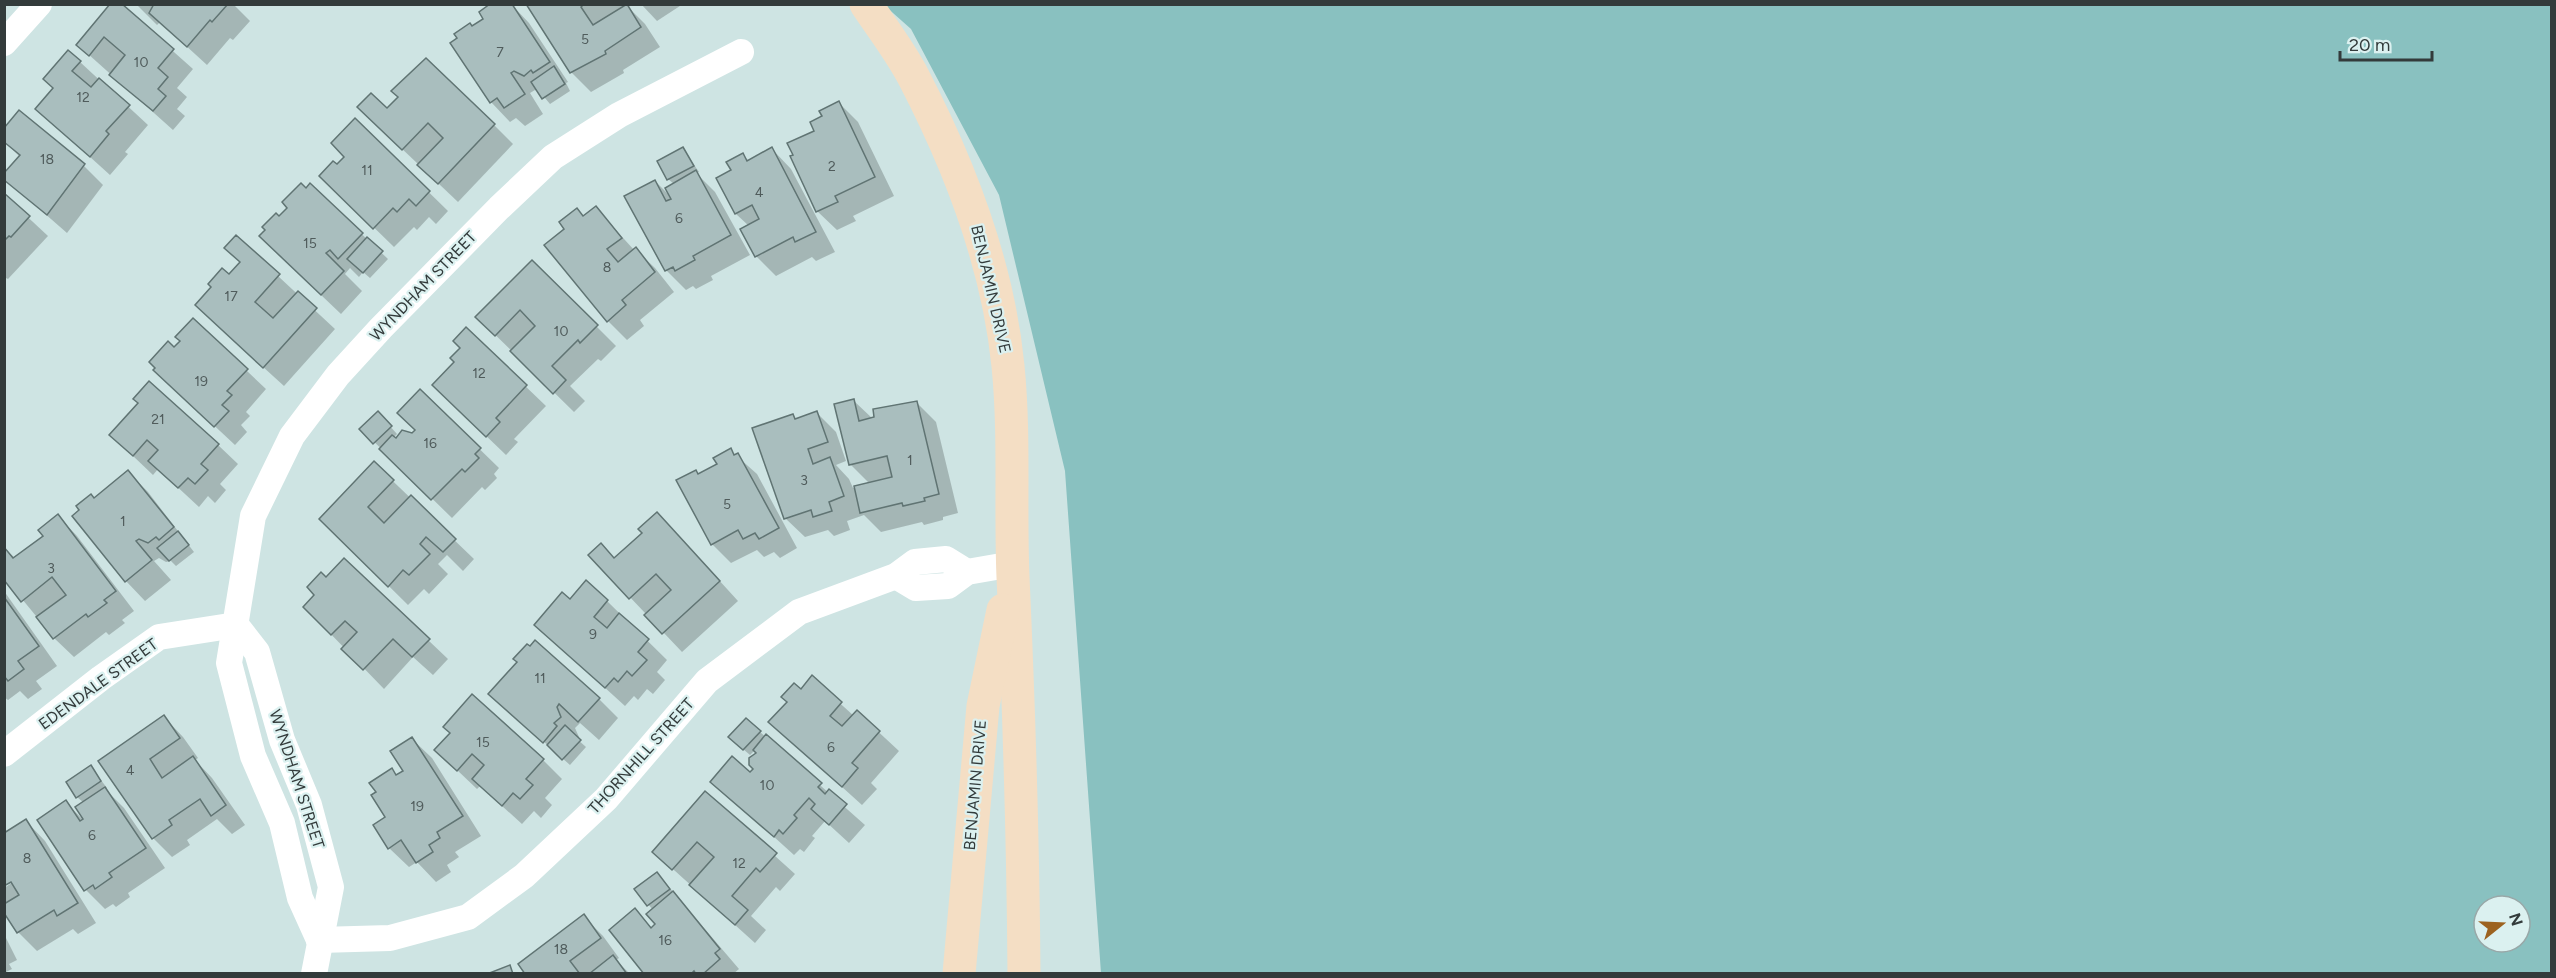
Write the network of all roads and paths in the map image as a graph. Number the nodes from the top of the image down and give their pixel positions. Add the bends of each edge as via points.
1 (39, 4) edge
2 (866, 4) edge
3 (4, 43) edge
4 (741, 52) dead end
5 (1013, 564) junction
6 (236, 625) junction
7 (4, 754) edge
8 (319, 940) junction
9 (314, 974) edge
10 (959, 974) edge
11 (1024, 974) edge

1 - 3 street
2 - 5 main road, BENJAMIN DRIVE via 912,74 954,162 980,230 1008,365
4 - 6 street, WYNDHAM STREET via 619,115 553,157 338,375 292,436 253,516
5 - 8 street, THORNHILL STREET via 967,572 948,586 916,588 896,576 800,612 707,681 606,799 524,876 468,917 390,938
5 - 10 main road, BENJAMIN DRIVE via 982,706
5 - 11 main road, BENJAMIN DRIVE via 1023,800
6 - 7 street, EDENDALE STREET via 159,638
6 - 8 street, WYNDHAM STREET via 257,652 282,740 309,805 331,887
8 - 9 street, WYNDHAM STREET

